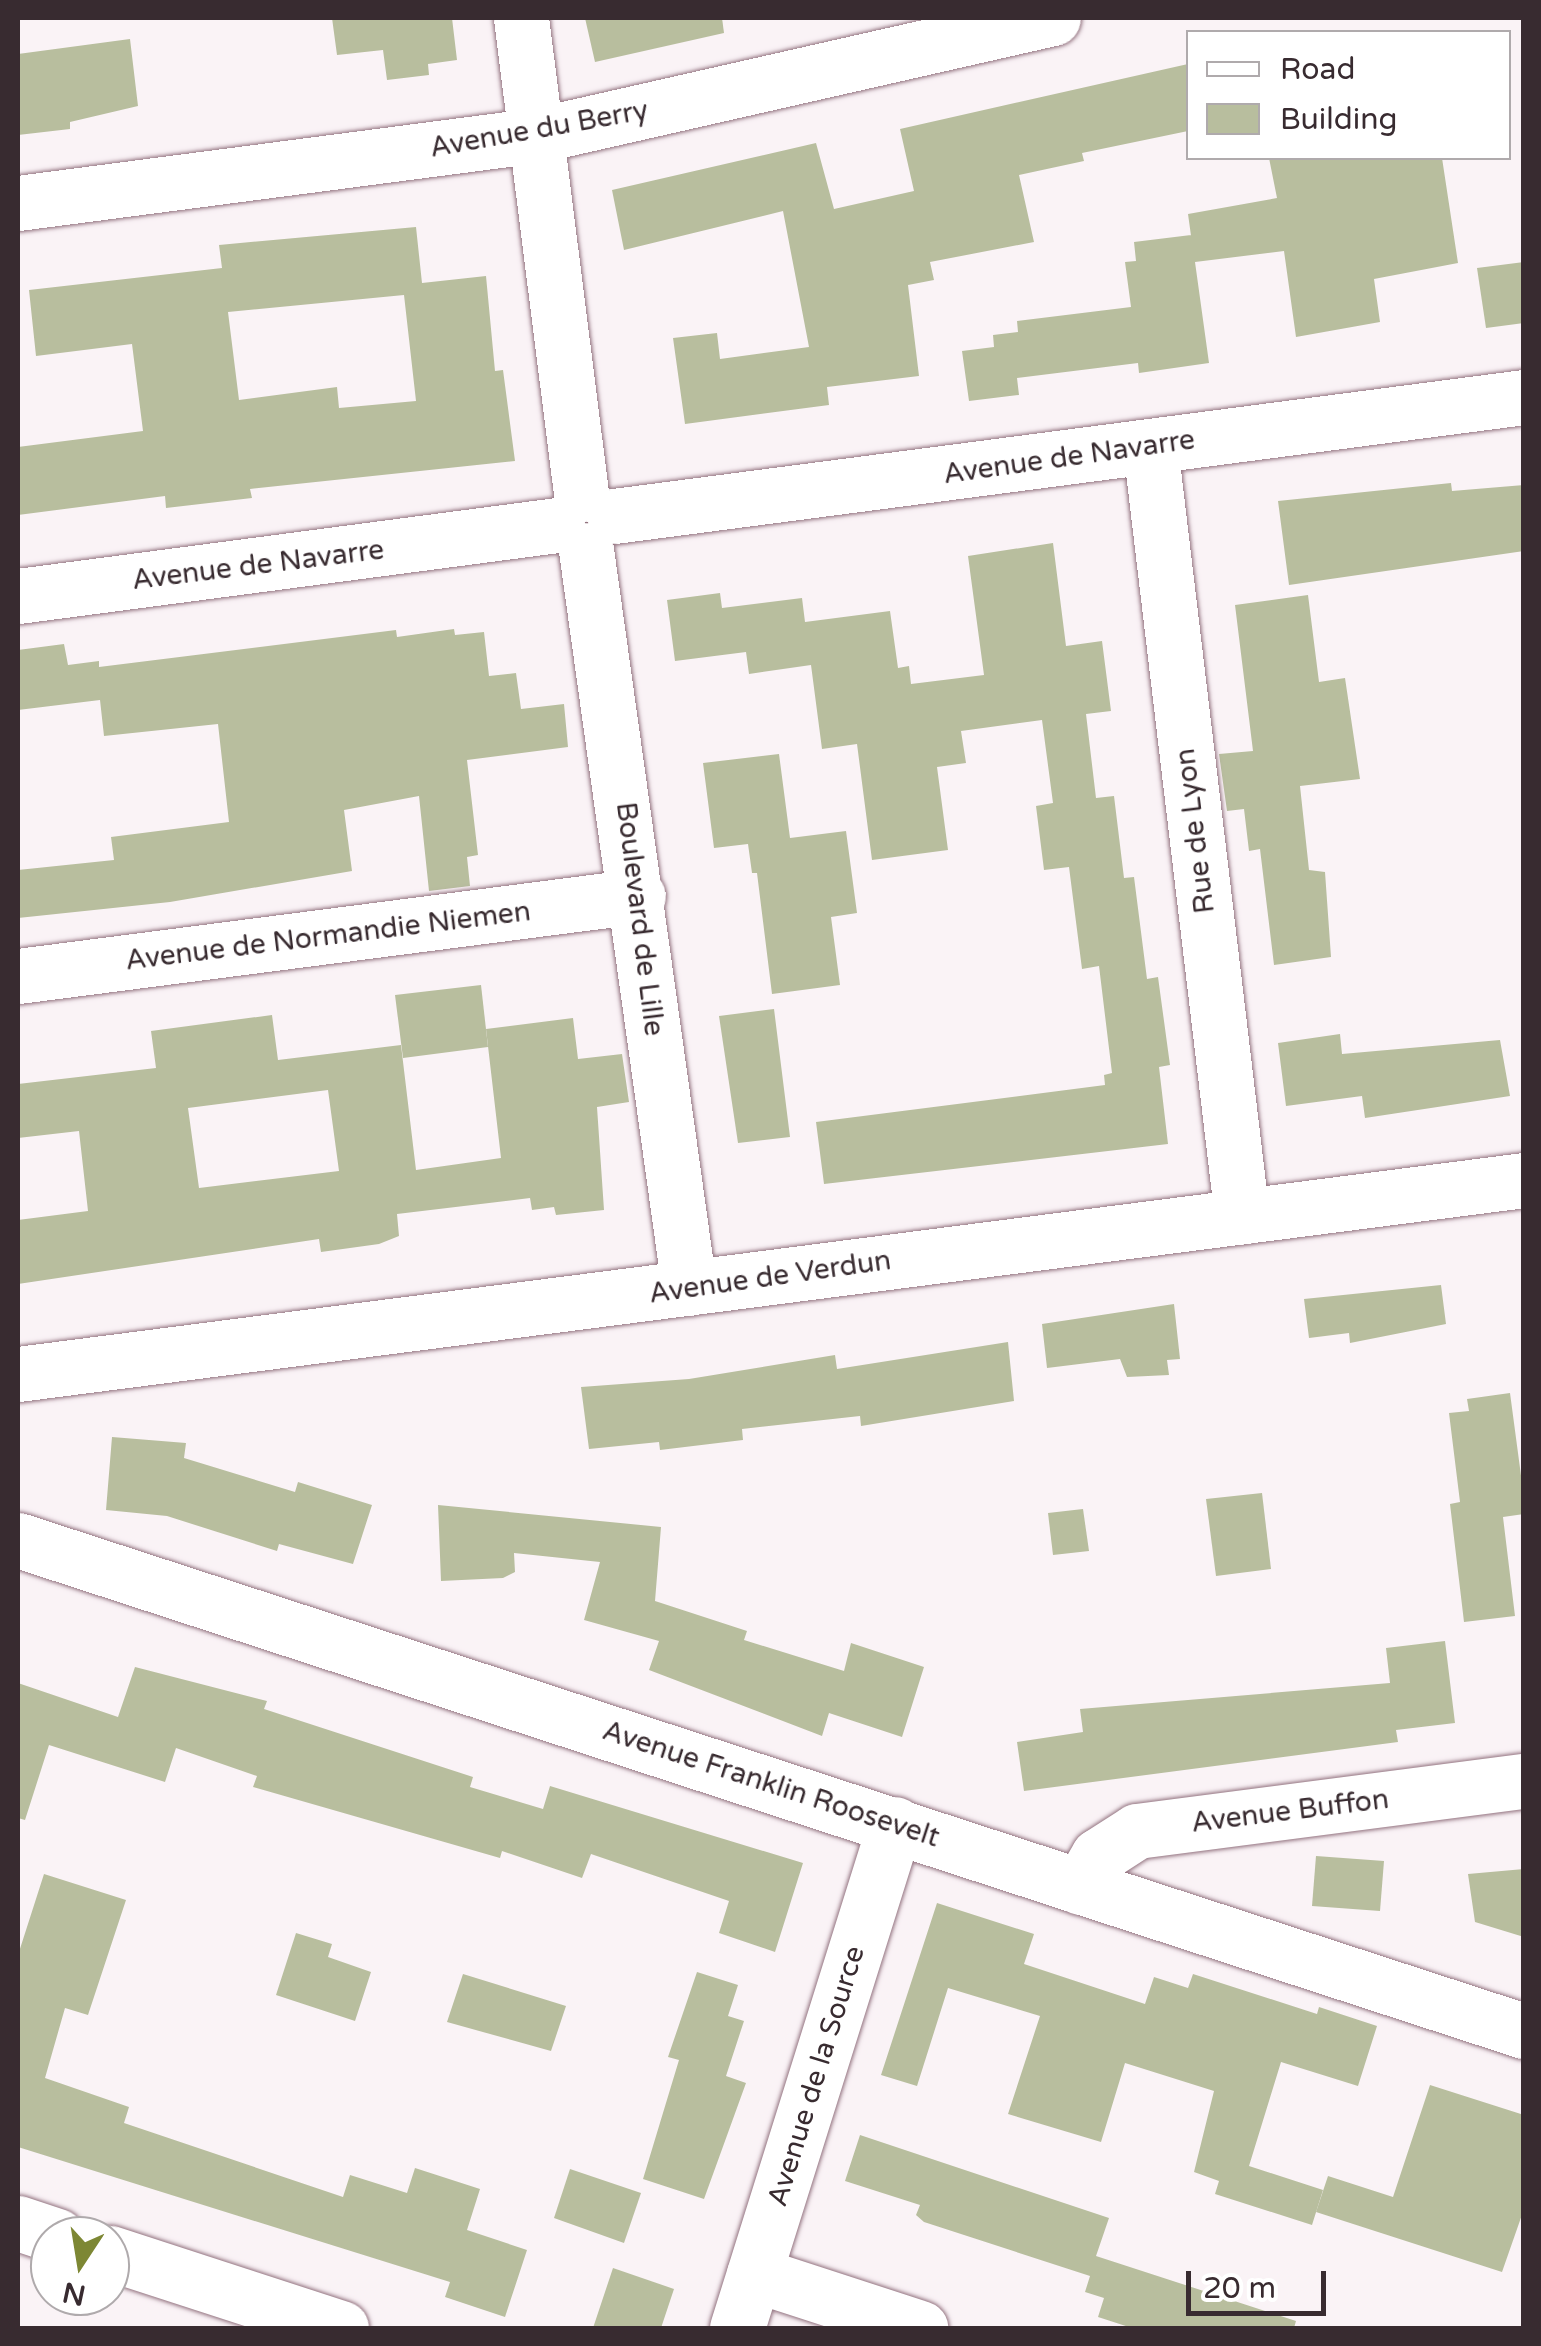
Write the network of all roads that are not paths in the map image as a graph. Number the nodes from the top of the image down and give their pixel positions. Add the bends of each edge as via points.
1 (521, 18) edge
2 (1053, 18) edge
3 (538, 136) junction
4 (18, 203) edge
5 (1524, 397) edge
6 (1150, 446) junction
7 (584, 521) junction
8 (18, 596) edge
9 (638, 896) junction
10 (18, 976) edge
11 (1524, 1180) edge
12 (1242, 1216) junction
13 (689, 1288) junction
14 (18, 1374) edge
15 (18, 1540) edge
16 (1524, 1781) edge
17 (895, 1824) junction
18 (1080, 1887) junction
19 (1524, 2031) edge
20 (130, 2260) edge
21 (754, 2274) junction
22 (341, 2328) edge
23 (737, 2328) edge
24 (920, 2328) edge

1 - 3 street, Boulevard de Lille
2 - 3 street, Avenue du Berry
3 - 4 street, Avenue du Berry
3 - 7 street, Boulevard de Lille
5 - 6 street, Avenue de Navarre
6 - 7 street, Avenue de Navarre
6 - 12 street, Rue de Lyon
7 - 8 street, Avenue de Navarre
7 - 9 street, Boulevard de Lille
9 - 10 street, Avenue de Normandie Niemen
9 - 13 street, Boulevard de Lille
11 - 12 street, Avenue de Verdun
12 - 13 street, Avenue de Verdun
13 - 14 street, Avenue de Verdun
15 - 17 street, Avenue Franklin Roosevelt
16 - 18 street, Avenue Buffon via 1137,1831 1098,1856
17 - 18 street, Avenue Franklin Roosevelt
17 - 21 street, Avenue de la Source
18 - 19 street, Avenue Franklin Roosevelt
20 - 22 street
21 - 23 street, Avenue de la Source
21 - 24 street

